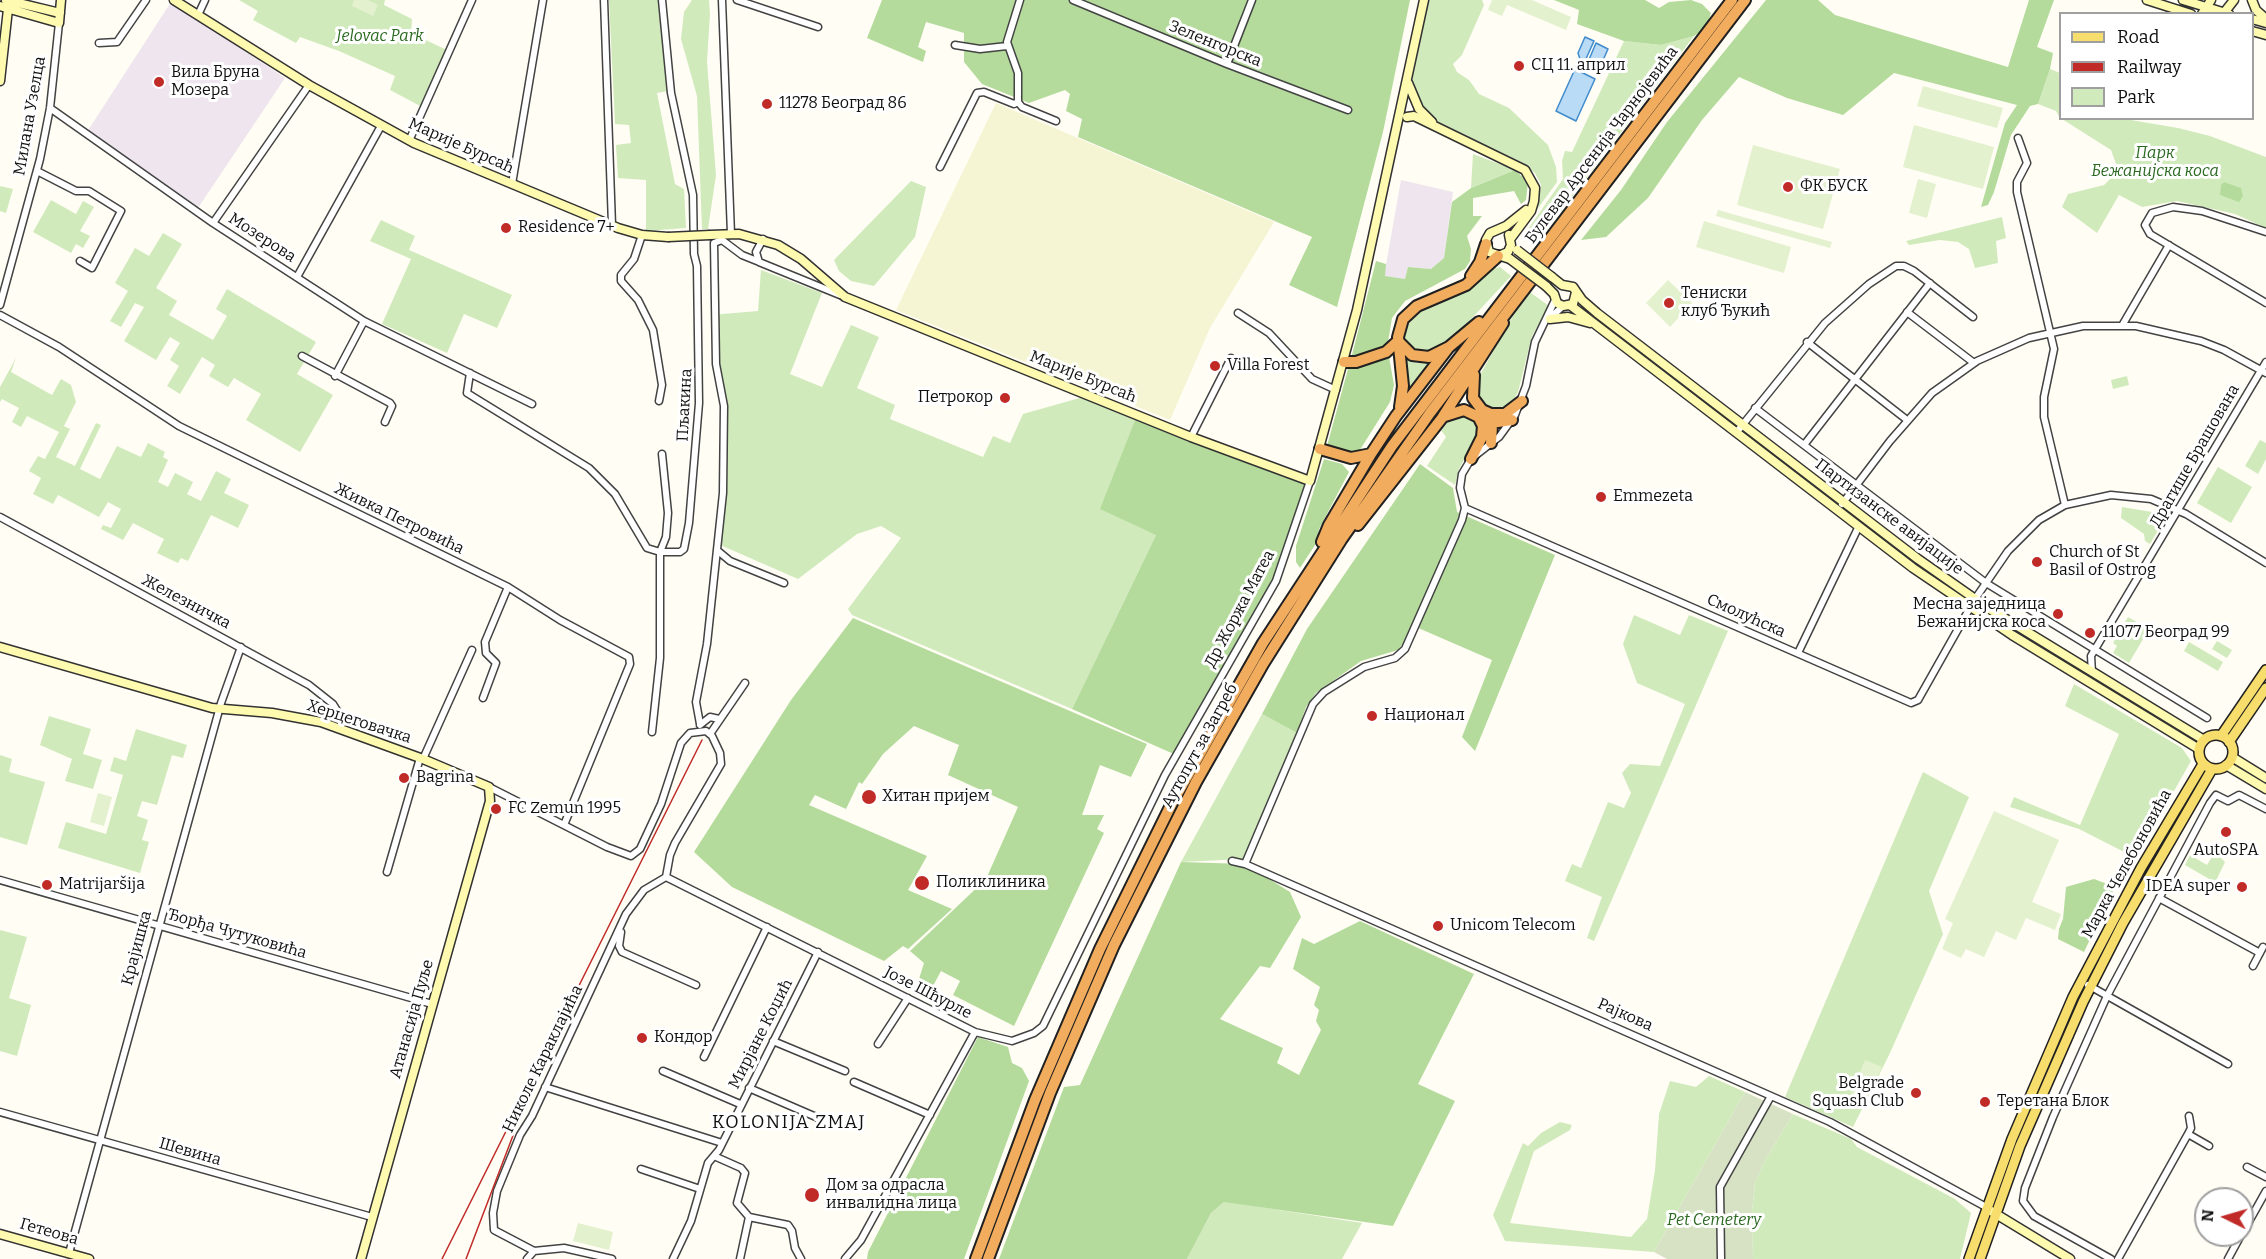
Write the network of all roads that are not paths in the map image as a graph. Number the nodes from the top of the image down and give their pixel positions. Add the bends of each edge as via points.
1 (61, 0) edge
2 (146, 0) edge
3 (174, 0) edge
4 (205, 0) edge
5 (472, 0) edge
6 (543, 0) edge
7 (604, 0) edge
8 (662, 0) edge
9 (722, 0) edge
10 (737, 0) edge
11 (1020, 0) edge
12 (1073, 0) edge
13 (1252, 0) edge
14 (1424, 0) edge
15 (1732, 0) edge
16 (1745, 0) edge
17 (2147, 0) edge
18 (2183, 0) edge
19 (2252, 0) edge
20 (7, 3) edge
21 (2206, 7) edge
22 (2185, 12) edge
23 (2223, 12) edge
24 (60, 13) junction
25 (198, 15) junction
26 (2266, 21) edge
27 (59, 23) junction
28 (818, 27) dead end
29 (99, 43) dead end
30 (955, 45) dead end
31 (1007, 46) junction
32 (1227, 64) junction
33 (0, 81) edge
34 (309, 85) junction
35 (1018, 102) junction
36 (50, 108) junction
37 (1347, 110) dead end
38 (1410, 110) junction
39 (1056, 122) dead end
40 (381, 126) junction
41 (2018, 138) dead end
42 (409, 141) junction
43 (940, 167) dead end
44 (37, 171) junction
45 (512, 184) junction
46 (1534, 201) junction
47 (213, 223) junction
48 (612, 225) junction
49 (1497, 230) junction
50 (2266, 232) edge
51 (731, 234) junction
52 (642, 235) junction
53 (763, 239) junction
54 (1511, 239) junction
55 (1486, 244) junction
56 (2169, 245) junction
57 (1503, 257) junction
58 (80, 261) dead end
59 (757, 261) junction
60 (297, 276) junction
61 (1930, 283) junction
62 (1562, 285) junction
63 (1462, 286) junction
64 (1521, 292) junction
65 (1576, 292) junction
66 (845, 297) junction
67 (1555, 297) junction
68 (2266, 303) edge
69 (0, 305) edge
70 (1567, 306) junction
71 (1496, 308) junction
72 (1907, 312) junction
73 (1238, 313) dead end
74 (0, 315) edge
75 (1973, 317) dead end
76 (364, 321) junction
77 (1546, 323) junction
78 (2123, 324) junction
79 (1596, 325) junction
80 (2050, 332) junction
81 (1398, 341) junction
82 (1807, 342) junction
83 (1449, 347) junction
84 (302, 356) dead end
85 (1231, 358) dead end
86 (1344, 362) junction
87 (2266, 362) edge
88 (1974, 363) junction
89 (1474, 371) junction
90 (2264, 371) edge
91 (470, 373) junction
92 (335, 376) junction
93 (1854, 379) junction
94 (1336, 390) junction
95 (659, 401) dead end
96 (1522, 401) junction
97 (532, 405) dead end
98 (1755, 408) junction
99 (1480, 414) junction
100 (1396, 416) junction
101 (1442, 418) junction
102 (1512, 420) junction
103 (1907, 420) junction
104 (385, 422) dead end
105 (1491, 423) junction
106 (1742, 425) junction
107 (1736, 433) junction
108 (1191, 437) junction
109 (1491, 443) junction
110 (1804, 446) junction
111 (1320, 449) junction
112 (662, 454) dead end
113 (1371, 454) junction
114 (1344, 457) junction
115 (1471, 459) junction
116 (1310, 481) junction
117 (1352, 486) junction
118 (1855, 486) junction
119 (1842, 502) junction
120 (2065, 505) junction
121 (1465, 508) junction
122 (2178, 510) junction
123 (1836, 511) junction
124 (0, 517) edge
125 (1858, 528) junction
126 (1341, 540) junction
127 (717, 551) junction
128 (1321, 551) junction
129 (660, 552) junction
130 (2266, 563) edge
131 (784, 583) dead end
132 (1986, 583) junction
133 (508, 587) junction
134 (1975, 599) junction
135 (1970, 608) junction
136 (0, 646) edge
137 (242, 647) junction
138 (2095, 649) junction
139 (472, 650) dead end
140 (1798, 653) junction
141 (2091, 656) junction
142 (2075, 662) junction
143 (2266, 670) edge
144 (2092, 672) junction
145 (745, 683) dead end
146 (2266, 688) edge
147 (483, 698) dead end
148 (219, 709) junction
149 (2207, 718) dead end
150 (719, 719) junction
151 (700, 727) junction
152 (341, 728) junction
153 (652, 732) dead end
154 (710, 734) junction
155 (2225, 739) junction
156 (2204, 740) junction
157 (2199, 749) junction
158 (2232, 757) junction
159 (422, 758) junction
160 (2226, 765) junction
161 (2208, 766) junction
162 (2266, 778) edge
163 (489, 787) junction
164 (2266, 789) edge
165 (2266, 809) edge
166 (564, 825) junction
167 (1232, 861) dead end
168 (1245, 864) junction
169 (387, 872) dead end
170 (666, 877) junction
171 (0, 880) edge
172 (2159, 898) junction
173 (159, 926) junction
174 (621, 926) junction
175 (767, 927) junction
176 (818, 952) junction
177 (2253, 966) dead end
178 (2081, 981) junction
179 (696, 985) dead end
180 (2090, 986) junction
181 (2107, 996) junction
182 (908, 998) junction
183 (432, 1005) junction
184 (975, 1032) junction
185 (773, 1041) junction
186 (879, 1044) dead end
187 (704, 1057) dead end
188 (2228, 1064) dead end
189 (663, 1071) dead end
190 (844, 1071) dead end
191 (854, 1082) dead end
192 (545, 1087) junction
193 (748, 1088) junction
194 (1772, 1096) junction
195 (740, 1104) junction
196 (0, 1112) edge
197 (930, 1114) junction
198 (2189, 1116) dead end
199 (830, 1123) dead end
200 (2188, 1134) junction
201 (100, 1140) junction
202 (722, 1143) junction
203 (2209, 1146) dead end
204 (714, 1156) junction
205 (2247, 1167) dead end
206 (641, 1169) dead end
207 (2266, 1177) edge
208 (700, 1189) junction
209 (2266, 1191) edge
210 (1986, 1207) junction
211 (2254, 1212) edge
212 (1995, 1213) junction
213 (372, 1217) junction
214 (749, 1217) junction
215 (0, 1234) edge
216 (534, 1251) junction
217 (69, 1256) edge
218 (90, 1259) edge
219 (361, 1259) edge
220 (526, 1259) edge
221 (612, 1259) edge
222 (673, 1259) edge
223 (740, 1259) edge
224 (801, 1259) edge
225 (845, 1259) edge
226 (976, 1259) edge
227 (988, 1259) edge
228 (1721, 1259) edge
229 (1969, 1259) edge
230 (1980, 1259) edge
231 (2070, 1259) edge
232 (2111, 1259) edge
233 (2118, 1259) edge

1 - 24 street, Милана Узелца
2 - 29 street via 117,42
3 - 25 street, Марије Бурсаћ
4 - 25 street
5 - 42 street
6 - 45 street
7 - 48 street
8 - 129 street, Пљакина via 671,93 693,195 700,368 684,549
9 - 51 street
10 - 28 street
11 - 31 street
12 - 32 street, Зеленгорска
13 - 32 street
14 - 38 street via 1407,80
15 - 71 highway, Булевар Арсенија Чарнојевића
16 - 64 highway, Булевар Арсенија Чарнојевића
17 - 22 street
18 - 21 street
19 - 26 street
20 - 24 street
20 - 27 street
20 - 33 street
21 - 23 street
24 - 27 street, Милана Узелца
25 - 34 street, Марије Бурсаћ
27 - 36 street, Милана Узелца
30 - 31 street via 980,50
31 - 35 street via 1018,73
32 - 37 street, Зеленгорска
34 - 40 street, Марије Бурсаћ
34 - 47 street
35 - 39 street
35 - 43 street via 977,93
36 - 44 street, Милана Узелца
36 - 47 street, Мозерова
38 - 46 street via 1525,170 1535,188
38 - 86 street, Др Жоржа Матеа via 1395,126
40 - 42 street, Марије Бурсаћ
40 - 60 street
41 - 80 street via 2028,161 2017,182 2017,192
42 - 45 street, Марије Бурсаћ
44 - 58 street via 76,191 89,191 121,211 92,268
44 - 69 street, Милана Узелца
45 - 48 street, Марије Бурсаћ
46 - 49 street via 1519,217
46 - 54 street
47 - 60 street, Мозерова
48 - 52 street, Марије Бурсаћ
49 - 54 street
49 - 55 street via 1490,233
50 - 56 street via 2202,211 2163,208 2152,213 2145,228
51 - 52 street, Марије Бурсаћ, bridge
51 - 53 street, Марије Бурсаћ
52 - 95 street via 621,281 638,300 652,330 662,385
53 - 59 street via 756,252
53 - 66 street, Марије Бурсаћ via 801,259
54 - 57 street via 1510,249
54 - 62 street, Партизанске авијације, bridge via 1517,250
55 - 57 street via 1489,252
55 - 63 highway via 1477,268
56 - 68 street
56 - 78 street
57 - 63 highway
57 - 67 street, Партизанске авијације, bridge via 1546,286
59 - 66 street, Марије Бурсаћ
59 - 127 street, Марије Бурсаћ via 722,240 714,243 716,364 724,406 723,493
60 - 76 street, Мозерова
61 - 72 street
61 - 75 street
61 - 82 street via 1906,266 1896,266 1842,306
62 - 65 street, Партизанске авијације via 1571,285
62 - 67 street
63 - 81 highway via 1408,313 1400,323
64 - 89 highway
64 - 126 highway, Аутопут за Загреб via 1430,412
65 - 70 street via 1576,298
65 - 106 street, Партизанске авијације via 1586,304
66 - 108 street, Марије Бурсаћ
67 - 70 street, Партизанске авијације
67 - 77 street
70 - 77 street
70 - 79 street, Партизанске авијације
71 - 83 highway
71 - 128 highway, Аутопут за Загреб via 1392,446
72 - 88 street
72 - 93 street
73 - 94 street via 1269,333 1312,379
74 - 133 street, Живка Петровића via 59,347 179,426
76 - 91 street, Мозерова
76 - 92 street
77 - 79 street via 1568,317
77 - 96 street via 1533,347
78 - 80 street
78 - 90 street via 2201,341
79 - 107 street, Партизанске авијације
80 - 88 street
80 - 120 street via 2054,354 2043,413
81 - 83 highway via 1407,352 1422,357
81 - 86 highway via 1386,352
81 - 100 highway via 1403,386
82 - 93 street
82 - 98 street
83 - 100 highway
84 - 92 street
85 - 108 street
86 - 94 street, Др Жоржа Матеа
87 - 90 street, Драгише Брашована
88 - 103 street via 1932,393
89 - 99 highway via 1472,392
89 - 101 highway
90 - 122 street, Драгише Брашована
91 - 97 street, Мозерова
91 - 129 street via 467,393 589,468 615,494 643,544
92 - 104 street via 392,404
93 - 103 street
93 - 110 street
94 - 111 street, Др Жоржа Матеа
96 - 99 highway via 1505,414
96 - 102 street
98 - 106 street
98 - 110 street
99 - 101 highway via 1464,410
99 - 105 highway
99 - 115 highway via 1482,437
100 - 113 highway
101 - 126 highway via 1367,514
102 - 105 highway
102 - 109 street
103 - 118 street
105 - 109 highway
106 - 107 street
106 - 119 street, Партизанске авијације
107 - 123 street, Партизанске авијације
108 - 116 street, Марије Бурсаћ
109 - 115 street
110 - 118 street
111 - 114 highway
111 - 116 street, Др Жоржа Матеа
112 - 129 street via 668,513
113 - 114 highway
113 - 117 highway
114 - 117 highway via 1354,471
115 - 121 street via 1461,478
116 - 184 street, Др Жоржа Матеа via 1276,580 1145,813 1042,1026 1018,1041
117 - 128 highway via 1326,531
118 - 119 street
118 - 132 street
119 - 123 street
119 - 134 street, Партизанске авијације
120 - 122 street via 2123,495 2151,499
120 - 132 street via 2025,531
121 - 140 street, Смолућска
121 - 168 street via 1402,653 1364,667 1324,692 1310,709
122 - 130 street
122 - 138 street, Драгише Брашована
123 - 125 street, Партизанске авијације
124 - 137 street, Железничка
125 - 135 street, Партизанске авијације
125 - 140 street
126 - 227 highway, Аутопут за Загреб via 1219,741 1143,885 1065,1056
127 - 131 street via 730,561
127 - 151 street via 696,702
128 - 226 highway, Аутопут за Загреб via 1227,704 1128,892 1038,1091
129 - 153 street via 660,658
132 - 134 street
132 - 138 street
133 - 147 street via 485,642 486,653 496,663
133 - 166 street, Живка Петровића via 631,660
134 - 135 street
134 - 142 street, Партизанске авијације
135 - 140 street, Смолућска via 1914,703
135 - 157 street, Партизанске авијације
136 - 148 street, Херцеговачка
137 - 148 street, Крајишка
137 - 152 street, Железничка via 324,695 340,714
138 - 141 street, Драгише Брашована
138 - 149 street
139 - 159 street
141 - 142 street
141 - 144 street
142 - 144 street, Партизанске авијације
143 - 155 main road
144 - 156 street, Партизанске авијације
145 - 150 street
146 - 155 main road
148 - 152 street, Херцеговачка via 286,715
148 - 173 street, Крајишка
150 - 151 street via 712,716
150 - 154 street
151 - 154 street
151 - 166 street, Херцеговачка via 681,743 668,789 640,849 631,856
152 - 159 street, Херцеговачка
154 - 170 street via 721,764 675,843
155 - 156 main road via 2212,736
155 - 158 main road
156 - 157 main road
157 - 161 main road
158 - 160 main road
158 - 162 street
159 - 163 street, Херцеговачка
159 - 169 street
160 - 161 main road
160 - 164 street
161 - 178 main road, Марка Челебоновића via 2141,868
161 - 180 main road, Марка Челебоновића
163 - 166 street, Херцеговачка
163 - 183 street, Атанасија Пуље via 490,801
165 - 172 street via 2239,795 2228,801 2216,795
167 - 168 street, Рајкова
168 - 194 street, Рајкова
170 - 174 street, Николе Караклајића via 644,890
170 - 175 street, Јозе Шћурле
171 - 173 street, Ђорђа Чутуковића
172 - 177 street via 2261,950
172 - 181 street
173 - 183 street, Ђорђа Чутуковића
173 - 201 street, Крајишка
174 - 179 street via 622,952
174 - 192 street, Николе Караклајића
175 - 176 street, Јозе Шћурле
175 - 187 street
176 - 182 street, Јозе Шћурле
176 - 185 street, Мирјане Коџић
178 - 180 street
178 - 210 main road, Марка Челебоновића
180 - 181 street
180 - 212 main road, Марка Челебоновића
181 - 188 street
181 - 232 street via 2032,1167 2023,1197 2025,1208 2034,1216
182 - 184 street, Јозе Шћурле
182 - 186 street
183 - 213 street, Атанасија Пуље
184 - 197 street, Јозе Шћурле
185 - 190 street
185 - 193 street, Мирјане Коџић
189 - 195 street
191 - 197 street
192 - 202 street
192 - 216 street, Николе Караклајића via 509,1160 493,1214 494,1230
193 - 195 street, Мирјане Коџић
193 - 199 street
194 - 210 street, Рајкова via 1855,1134
194 - 228 street via 1720,1187
195 - 202 street, Мирјане Коџић
196 - 201 street, Шевина
197 - 225 street, Јозе Шћурле via 861,1240
198 - 200 street
200 - 203 street
200 - 233 street
201 - 213 street, Шевина
201 - 217 street, Крајишка
202 - 204 street, Мирјане Коџић
204 - 208 street, Мирјане Коџић
204 - 214 street via 744,1170 737,1203
205 - 207 street
206 - 208 street
208 - 222 street, Мирјане Коџић via 691,1221
209 - 211 street
210 - 212 street
210 - 229 main road, Марка Челебоновића
212 - 230 main road, Марка Челебоновића
212 - 231 street
213 - 219 street, Атанасија Пуље
214 - 223 street
214 - 224 street via 788,1225
215 - 217 street, Гетеова
216 - 220 street
216 - 221 street via 564,1248
217 - 218 street, Гетеова

